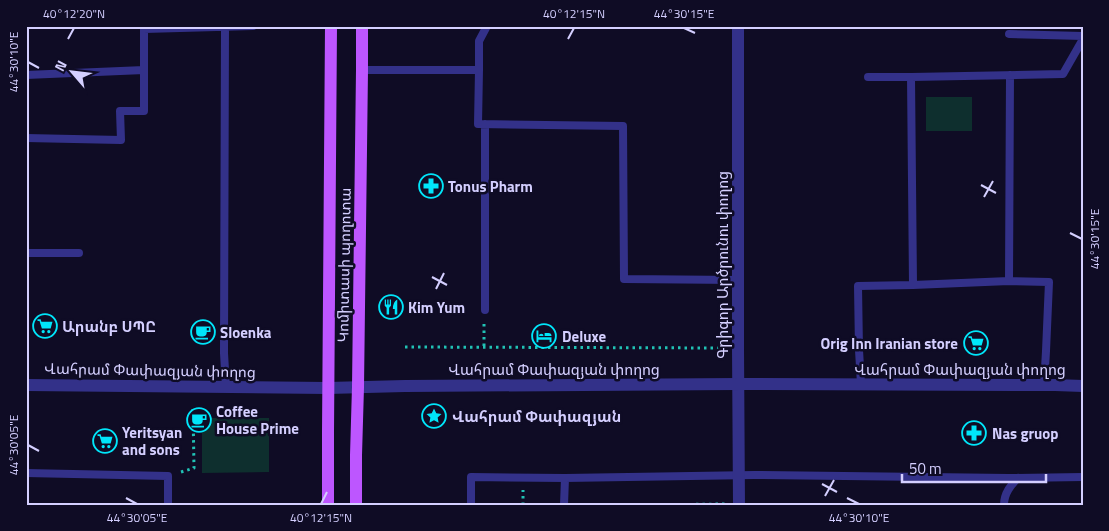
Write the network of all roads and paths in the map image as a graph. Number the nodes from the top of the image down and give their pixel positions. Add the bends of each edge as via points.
1 (253, 26) edge
2 (331, 26) edge
3 (362, 26) edge
4 (487, 26) edge
5 (738, 26) edge
6 (225, 27) edge
7 (1009, 34) dead end
8 (1083, 38) edge
9 (144, 70) junction
10 (362, 70) junction
11 (479, 70) junction
12 (26, 74) edge
13 (1010, 75) junction
14 (868, 77) dead end
15 (911, 77) junction
16 (485, 124) junction
17 (26, 138) edge
18 (26, 253) edge
19 (79, 253) dead end
20 (738, 280) junction
21 (1009, 281) junction
22 (913, 285) junction
23 (485, 310) joint
24 (405, 346) dead end
25 (484, 346) junction
26 (738, 348) junction
27 (738, 384) junction
28 (861, 384) junction
29 (26, 385) edge
30 (1044, 386) junction
31 (1083, 386) edge
32 (226, 387) junction
33 (358, 387) junction
34 (328, 388) junction
35 (193, 409) dead end
36 (26, 473) edge
37 (739, 475) junction
38 (168, 476) junction
39 (1083, 477) edge
40 (565, 478) junction
41 (1018, 478) junction
42 (716, 504) dead end
43 (168, 505) edge
44 (328, 505) edge
45 (356, 505) edge
46 (471, 505) edge
47 (564, 505) edge
48 (644, 505) edge
49 (739, 505) edge
50 (1004, 505) edge

1 - 6 lane
2 - 34 main road, Կոմիտասի պողոտա
3 - 10 main road, Կոմիտասի պողոտա
4 - 11 lane via 479,41
5 - 20 street, Գրիգոր Արծրունու փողոց
6 - 9 lane via 144,29
6 - 32 lane
7 - 8 lane
8 - 13 lane via 1063,74
9 - 12 lane
9 - 17 lane via 144,111 120,111 121,140
10 - 11 lane
10 - 33 main road, Կոմիտասի պողոտա
11 - 16 lane via 478,124
13 - 15 lane
13 - 21 lane
14 - 15 lane
15 - 22 lane
16 - 20 lane via 623,126 624,279
16 - 23 lane
18 - 19 lane
20 - 26 street, Գրիգոր Արծրունու փողոց
21 - 22 lane
21 - 30 lane via 1049,282
22 - 28 lane via 858,286
23 - 25 path
24 - 25 path
25 - 26 path
26 - 27 street, Գրիգոր Արծրունու փողոց
27 - 28 street, Վահրամ Փափազյան փողոց
27 - 33 street, Վահրամ Փափազյան փողոց
27 - 37 street, Գրիգոր Արծրունու փողոց
28 - 30 street, Վահրամ Փափազյան փողոց
29 - 32 street, Վահրամ Փափազյան փողոց
30 - 31 street, Վահրամ Փափազյան փողոց
32 - 34 street, Վահրամ Փափազյան փողոց
33 - 34 street, Վահրամ Փափազյան փողոց
33 - 45 main road, Կոմիտասի պողոտա
34 - 44 main road, Կոմիտասի պողոտա
35 - 38 path via 194,468
36 - 38 lane
37 - 40 lane
37 - 41 lane
37 - 49 street, Գրիգոր Արծրունու փողոց
38 - 43 lane
39 - 41 lane
40 - 46 lane via 471,477
40 - 47 lane
41 - 50 lane via 1007,492
42 - 48 path

